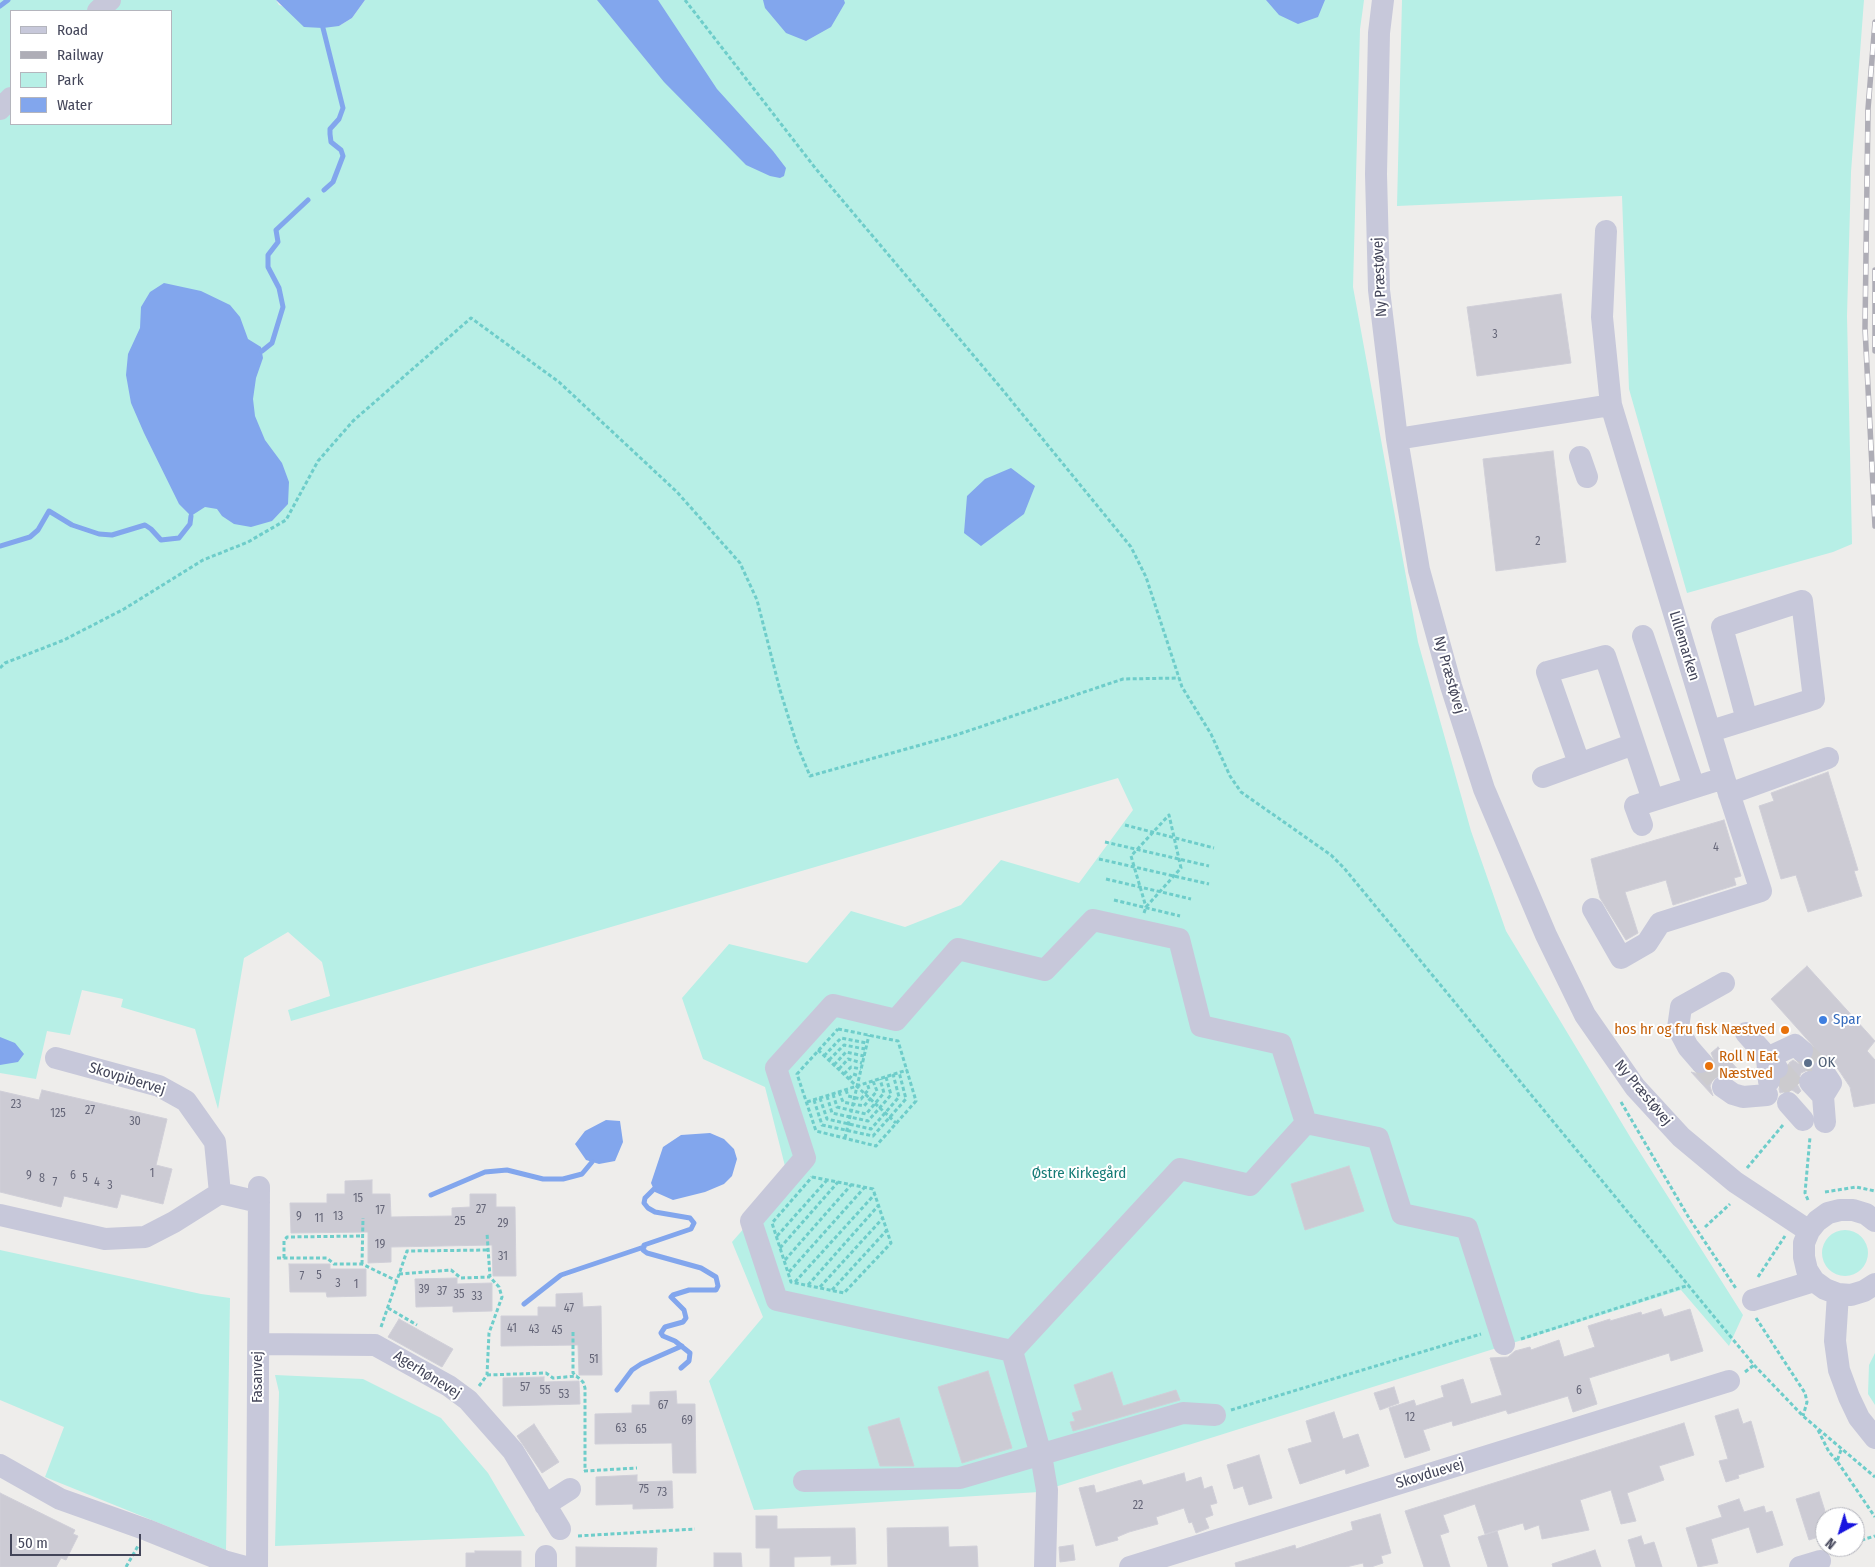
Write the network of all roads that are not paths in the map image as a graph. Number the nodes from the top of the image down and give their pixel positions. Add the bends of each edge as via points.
1 (110, 0) edge
2 (1384, 0) edge
3 (99, 10) edge
4 (10, 99) edge
5 (0, 109) edge
6 (1606, 231) dead end
7 (1611, 405) junction
8 (1397, 439) junction
9 (1643, 636) dead end
10 (1747, 720) junction
11 (1710, 732) junction
12 (1634, 744) junction
13 (1828, 758) dead end
14 (1579, 763) junction
15 (1543, 777) dead end
16 (1726, 786) junction
17 (1694, 787) junction
18 (1653, 800) junction
19 (1642, 825) dead end
20 (1593, 910) dead end
21 (1724, 983) dead end
22 (1746, 1033) dead end
23 (56, 1058) dead end
24 (1701, 1062) tunnel mouth
25 (1723, 1087) tunnel mouth
26 (1306, 1123) junction
27 (220, 1193) junction
28 (0, 1215) edge
29 (1875, 1221) edge
30 (1809, 1231) junction
31 (1814, 1281) junction
32 (1875, 1284) edge
33 (1838, 1294) junction
34 (1748, 1302) road end
35 (1501, 1337) road end
36 (258, 1344) junction
37 (1012, 1352) junction
38 (1729, 1381) dead end
39 (1215, 1415) road end
40 (1875, 1438) edge
41 (1040, 1455) junction
42 (0, 1465) edge
43 (573, 1480) road end
44 (804, 1481) dead end
45 (545, 1505) junction
46 (560, 1529) road end
47 (246, 1567) edge
48 (257, 1567) edge
49 (1045, 1567) edge
50 (1130, 1567) edge

1 - 3 street
2 - 8 street, Ny Præstøvej via 1379,34 1376,165 1378,290
4 - 5 street
6 - 7 street, Lillemarken via 1602,317
7 - 8 street
7 - 11 street, Lillemarken
8 - 30 street, Ny Præstøvej via 1419,570 1487,798 1546,936 1585,1015 1635,1087 1680,1137 1735,1182
9 - 17 street
10 - 10 street via 1814,699 1802,601 1722,627
10 - 11 street
11 - 16 street, Lillemarken
12 - 14 street
12 - 14 street via 1605,656 1547,672
12 - 18 street
13 - 16 street
14 - 15 street
16 - 17 street
16 - 20 street, Lillemarken via 1761,891 1660,923 1647,943 1621,958
17 - 18 street
18 - 19 street via 1634,806
21 - 24 street via 1681,1007 1678,1028 1688,1048
22 - 25 street via 1779,1067 1744,1097
23 - 27 street, Skovpibervej via 158,1086 186,1101 215,1142
26 - 35 street via 1378,1138 1402,1214 1467,1228
26 - 37 street via 1250,1184 1180,1169
26 - 37 street via 1281,1044 1201,1026 1179,939 1093,920 1045,970 958,948 896,1020 833,1005 776,1068 805,1158 751,1221 777,1300
27 - 28 street via 145,1237 105,1239
27 - 36 street, Fasanvej via 259,1194
29 - 30 street via 1866,1214 1840,1210 1828,1213
30 - 31 street via 1804,1243 1804,1257
31 - 33 street
31 - 34 street
32 - 33 street via 1851,1295
33 - 40 street via 1835,1341 1839,1370 1859,1418
36 - 45 street, Agerhønevej via 375,1344 413,1364 468,1400 513,1451
36 - 48 street, Fasanvej
37 - 41 street
38 - 50 street, Skovduevej
39 - 41 street via 1183,1412
41 - 44 street via 960,1478
41 - 49 street via 1047,1490
42 - 47 street via 60,1498
43 - 45 street
45 - 46 street, Agerhønevej

